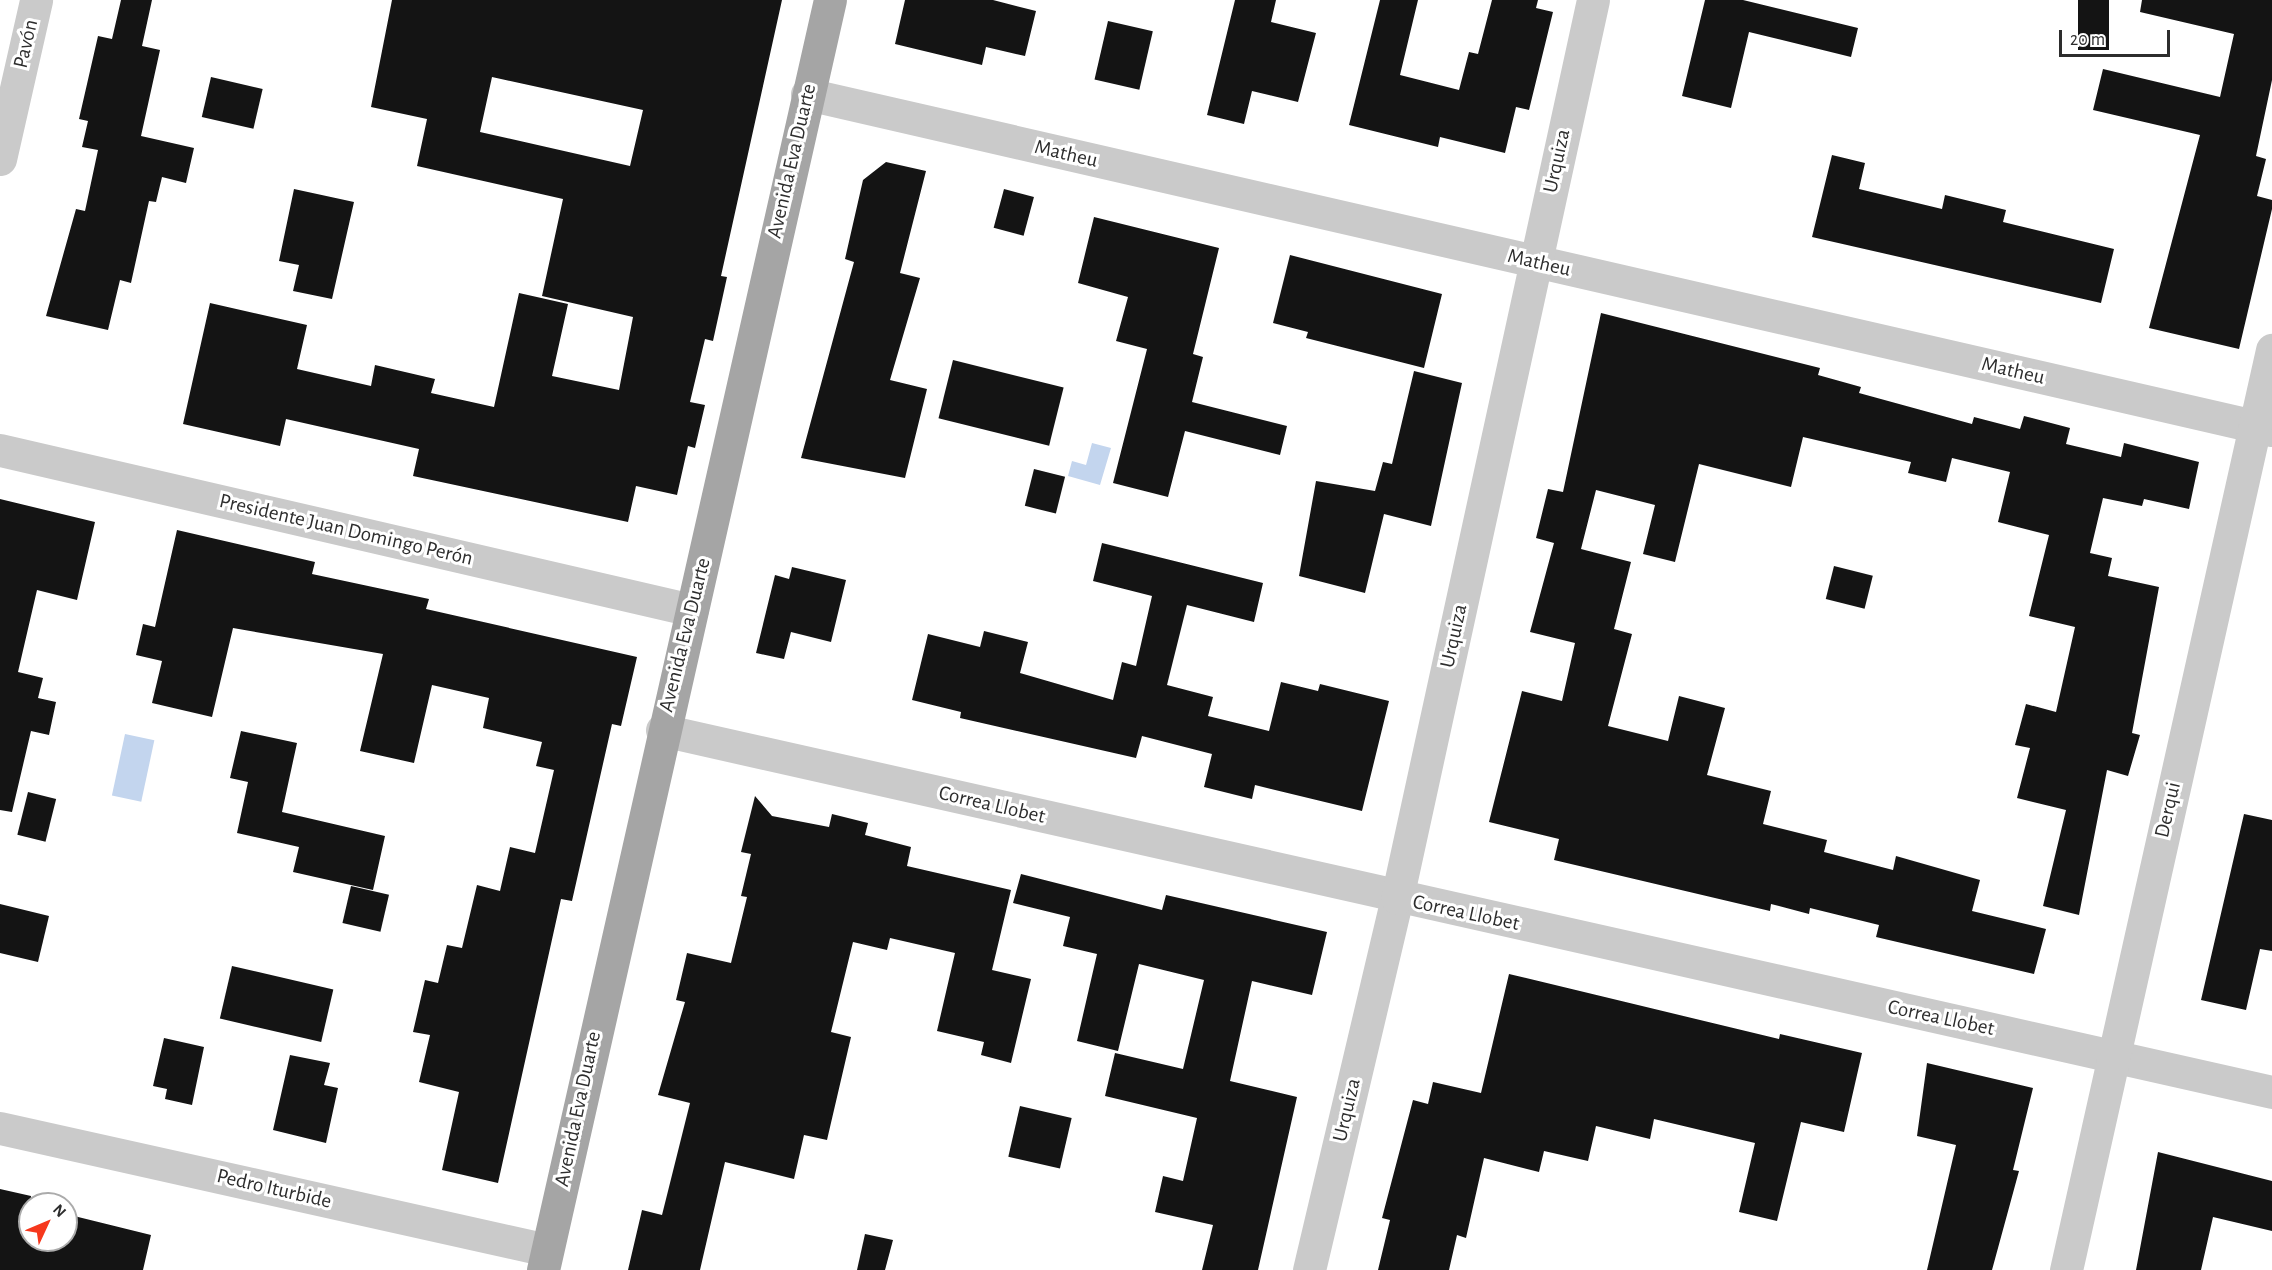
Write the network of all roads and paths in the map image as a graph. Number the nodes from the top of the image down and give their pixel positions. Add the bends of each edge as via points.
1 (36, 0) edge
2 (830, 0) edge
3 (1593, 0) edge
4 (807, 94) junction
5 (0, 159) edge
6 (1535, 262) junction
7 (2272, 350) edge
8 (2263, 428) edge
9 (0, 450) edge
10 (692, 610) junction
11 (662, 730) junction
12 (1397, 898) junction
13 (2113, 1055) junction
14 (2272, 1092) edge
15 (0, 1128) edge
16 (545, 1260) edge
17 (1308, 1270) edge
18 (2066, 1270) edge

1 - 5 street, Pavón
2 - 4 main road, Avenida Eva Duarte
3 - 6 street, Urquiza
4 - 6 street, Matheu
4 - 10 main road, Avenida Eva Duarte
6 - 8 street, Matheu
6 - 12 street, Urquiza
7 - 8 street, Derqui
8 - 13 street, Derqui
9 - 10 street, Presidente Juan Domingo Perón
10 - 11 main road, Avenida Eva Duarte
11 - 12 street, Correa Llobet
11 - 16 main road, Avenida Eva Duarte
12 - 13 street, Correa Llobet
12 - 17 street, Urquiza
13 - 14 street, Correa Llobet
13 - 18 street, Derqui
15 - 16 street, Pedro Iturbide

